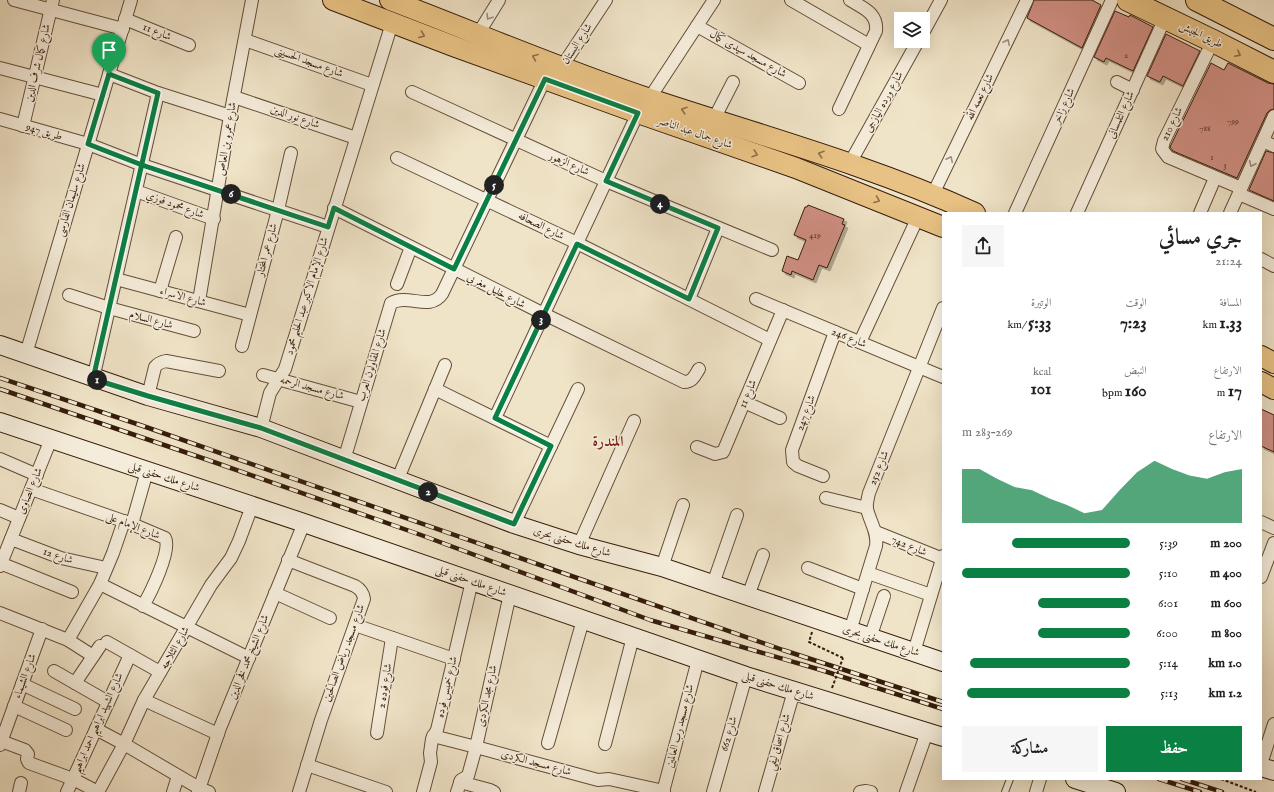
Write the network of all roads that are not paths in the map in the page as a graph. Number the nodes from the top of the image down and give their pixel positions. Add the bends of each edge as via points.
1 (14, 0) edge
2 (131, 0) edge
3 (252, 0) edge
4 (333, 0) edge
5 (499, 0) edge
6 (606, 0) edge
7 (714, 0) edge
8 (791, 0) edge
9 (851, 0) edge
10 (941, 0) edge
11 (1027, 0) edge
12 (1112, 0) edge
13 (1128, 0) edge
14 (1197, 0) edge
15 (395, 1) edge
16 (52, 5) edge
17 (1165, 18) junction
18 (930, 20) edge
19 (392, 23) junction
20 (124, 24) junction
21 (697, 26) junction
22 (478, 34) junction
23 (1274, 39) edge
24 (245, 40) junction
25 (1213, 41) junction
26 (189, 45) dead end
27 (869, 45) junction
28 (914, 48) edge
29 (0, 68) edge
30 (562, 68) junction
31 (1274, 72) edge
32 (109, 74) junction
33 (34, 77) junction
34 (545, 79) junction
35 (733, 82) dead end
36 (1117, 82) dead end
37 (799, 83) dead end
38 (372, 85) junction
39 (1133, 90) junction
40 (412, 92) dead end
41 (158, 93) junction
42 (103, 95) junction
43 (234, 97) junction
44 (644, 106) junction
45 (839, 109) dead end
46 (230, 116) junction
47 (1274, 116) edge
48 (0, 119) edge
49 (714, 119) junction
50 (23, 126) junction
51 (356, 138) junction
52 (515, 140) junction
53 (1268, 143) edge
54 (88, 144) junction
55 (291, 153) dead end
56 (397, 158) dead end
57 (850, 163) junction
58 (142, 165) junction
59 (1215, 178) junction
60 (606, 181) junction
61 (219, 190) junction
62 (136, 191) junction
63 (1240, 191) junction
64 (933, 194) junction
65 (486, 200) junction
66 (334, 208) junction
67 (1274, 209) edge
68 (278, 210) junction
69 (973, 212) edge
70 (1015, 212) edge
71 (1077, 212) edge
72 (1200, 212) edge
73 (1230, 212) edge
74 (918, 217) junction
75 (214, 218) junction
76 (328, 227) junction
77 (942, 227) edge
78 (718, 228) junction
79 (176, 237) dead end
80 (577, 244) junction
81 (411, 248) junction
82 (772, 250) dead end
83 (1262, 260) edge
84 (1274, 266) edge
85 (454, 269) junction
86 (116, 279) junction
87 (397, 284) dead end
88 (160, 291) junction
89 (68, 295) dead end
90 (689, 299) junction
91 (756, 299) dead end
92 (199, 301) junction
93 (109, 308) junction
94 (783, 310) junction
95 (942, 310) edge
96 (544, 314) junction
97 (250, 315) junction
98 (194, 331) dead end
99 (835, 332) junction
100 (770, 340) junction
101 (860, 342) junction
102 (0, 346) edge
103 (242, 346) dead end
104 (26, 354) junction
105 (1262, 357) edge
106 (1274, 364) edge
107 (444, 365) dead end
108 (919, 367) junction
109 (699, 368) dead end
110 (219, 371) dead end
111 (263, 375) dead end
112 (942, 377) edge
113 (93, 379) junction
114 (280, 380) junction
115 (1262, 383) edge
116 (435, 389) junction
117 (578, 389) dead end
118 (1274, 389) edge
119 (148, 396) junction
120 (361, 402) junction
121 (744, 402) junction
122 (495, 418) junction
123 (780, 418) dead end
124 (634, 421) dead end
125 (0, 422) edge
126 (261, 428) junction
127 (51, 439) junction
128 (551, 446) junction
129 (697, 447) dead end
130 (0, 459) edge
131 (344, 460) junction
132 (146, 471) junction
133 (37, 475) junction
134 (823, 476) dead end
135 (398, 481) junction
136 (31, 489) junction
137 (826, 498) dead end
138 (683, 505) dead end
139 (252, 506) junction
140 (867, 508) junction
141 (0, 510) edge
142 (737, 516) dead end
143 (19, 518) junction
144 (1262, 522) edge
145 (128, 523) junction
146 (304, 523) junction
147 (514, 524) junction
148 (1274, 528) edge
149 (876, 532) junction
150 (11, 539) junction
151 (1274, 543) edge
152 (579, 545) junction
153 (764, 555) dead end
154 (942, 558) edge
155 (288, 560) junction
156 (942, 561) edge
157 (0, 564) edge
158 (662, 567) junction
159 (106, 568) junction
160 (808, 568) dead end
161 (868, 573) junction
162 (1262, 574) edge
163 (472, 581) junction
164 (100, 584) junction
165 (713, 584) junction
166 (863, 589) junction
167 (72, 592) dead end
168 (275, 593) junction
169 (510, 594) junction
170 (931, 595) junction
171 (748, 596) junction
172 (884, 596) dead end
173 (142, 606) junction
174 (0, 613) edge
175 (330, 618) dead end
176 (583, 620) junction
177 (355, 625) junction
178 (187, 628) junction
179 (42, 629) junction
180 (850, 631) junction
181 (633, 637) junction
182 (392, 638) junction
183 (870, 638) junction
184 (68, 640) junction
185 (100, 648) junction
186 (914, 652) junction
187 (130, 655) junction
188 (249, 658) junction
189 (454, 659) junction
190 (698, 660) junction
191 (942, 662) edge
192 (54, 671) dead end
193 (160, 672) junction
194 (746, 676) junction
195 (75, 683) junction
196 (22, 684) junction
197 (794, 691) junction
198 (144, 700) junction
199 (108, 702) junction
200 (14, 706) junction
201 (75, 709) dead end
202 (1274, 724) edge
203 (96, 729) junction
204 (66, 730) dead end
205 (377, 733) dead end
206 (218, 734) junction
207 (935, 735) edge
208 (433, 736) junction
209 (1, 743) edge
210 (548, 743) dead end
211 (124, 744) junction
212 (605, 744) dead end
213 (476, 747) junction
214 (1262, 763) edge
215 (307, 765) junction
216 (1262, 766) edge
217 (1274, 771) edge
218 (178, 776) junction
219 (73, 779) junction
220 (1010, 780) edge
221 (1040, 780) edge
222 (1078, 780) edge
223 (459, 787) edge
224 (202, 791) edge
225 (1106, 791) edge
226 (67, 792) edge
227 (98, 792) edge
228 (173, 792) edge
229 (299, 792) edge
230 (386, 792) edge
231 (423, 792) edge
232 (494, 792) edge
233 (663, 792) edge
234 (713, 792) edge
235 (766, 792) edge
236 (860, 792) edge
237 (871, 792) edge
238 (906, 792) edge
239 (1005, 792) edge
240 (1036, 792) edge

1 - 16 street, شارع 11
2 - 20 street, شارع سليمان الفارسى
3 - 24 street, شارع عمرو بن العاص
4 - 19 main road, شارع جمال عبد الناصر
5 -> 22 street
6 - 30 street, شارع البستان
7 - 21 street, شارع مسجد سيدى كمال
8 - 27 street
9 - 27 street via 871,13 877,23
10 - 18 street
64 -> 11 street, شارع نعمه الله
12 - 70 street, شارع زاخر
13 - 17 highway, طريق الجيش
14 - 23 highway
15 - 22 main road, شارع جمال عبد الناصر
16 - 20 street, شارع 11
16 - 33 street, شارع كمال شرف الدين
17 - 25 highway, طريق الجيش
17 - 39 street, شارع التلمسانى
19 -> 34 main road, شارع جمال عبد الناصر
19 - 38 street, شارع الإمام الاكبر عبد الحليم محمود
20 - 26 street, شارع 11
20 - 32 street, شارع سليمان الفارسى
21 - 37 street, شارع مسجد سيدى كمال
21 - 44 street, شارع مسجد سيدى كمال
30 -> 22 main road, شارع جمال عبد الناصر
24 - 38 street, شارع مسجد الحسينى
24 - 43 street, شارع عمرو بن العاص
25 -> 31 highway, طريق الجيش
25 - 59 street, شارع 210 via 1162,149 1168,156
27 - 45 street
28 - 57 street, شارع ورده اليازجى
29 - 33 street
30 - 44 main road, شارع جمال عبد الناصر
32 - 41 street
32 - 42 street, شارع سليمان الفارسى
33 - 42 street
33 - 50 street, شارع كمال شرف الدين
34 - 44 main road, شارع جمال عبد الناصر
34 - 52 street
35 - 49 street
36 - 39 street
38 - 51 street, شارع الإمام الاكبر عبد الحليم محمود
39 - 71 street, شارع التلمسانى
40 - 52 street, شارع الزهور
41 - 46 street
41 - 58 street
42 - 54 street, شارع سليمان الفارسى
43 - 46 street, شارع عمرو بن العاص
43 - 51 street, شارع نور الدين
49 -> 44 main road, شارع جمال عبد الناصر
44 - 60 street, شارع مسجد سيدى كمال
44 -> 74 main road, شارع جمال عبد الناصر
46 - 61 street, شارع عمرو بن العاص
47 - 53 street
48 - 50 street, طريق 947
57 -> 49 main road, شارع جمال عبد الناصر
50 - 54 street, طريق 947
51 - 66 street, شارع الإمام الاكبر عبد الحليم محمود
52 - 60 street, شارع الزهور
52 - 65 street
53 -> 63 street
54 - 58 street, طريق 947
54 - 104 street, شارع سليمان الفارسى
55 - 68 street, شارع عمر المختار
56 - 65 street, شارع الصحافه
57 - 64 main road, شارع جمال عبد الناصر
58 - 61 street, طريق 947
58 - 62 street
59 - 63 street, شارع 210
59 - 72 street
60 - 78 street, شارع الزهور
60 - 80 street, شارع مسجد سيدى كمال
61 - 68 street, طريق 947
61 - 75 street, شارع عمرو بن العاص
62 - 75 street, شارع محمود فوزي
62 - 86 street
63 - 67 street, شارع 210
63 - 73 street
64 - 69 main road, شارع جمال عبد الناصر
65 - 80 street, شارع الصحافه
65 - 85 street
66 - 76 street, شارع الإمام الاكبر عبد الحليم محمود
66 - 81 street, شارع خليل مغربي
68 - 76 street, طريق 947
68 - 97 street, شارع عمر المختار
74 - 77 main road, شارع جمال عبد الناصر
74 - 101 street
75 - 92 street, شارع عمرو بن العاص
76 - 114 street, شارع الإمام الاكبر عبد الحليم محمود
78 - 82 street, شارع الزهور
78 - 90 street
79 - 88 street
80 - 90 street, شارع الصحافه
80 - 96 street, شارع مسجد سيدى كمال
81 - 85 street, شارع خليل مغربي
81 - 87 street
83 - 84 street
85 - 96 street, شارع خليل مغربي
85 - 120 street, شارع المقاولون العرب via 438,298 429,303 405,299 391,303
86 - 88 street, شارع الاسراء
86 - 93 street
88 - 92 street, شارع الاسراء
89 - 93 street, شارع السلام
90 - 100 street, شارع الصحافه
91 - 94 street, شارع 246
92 - 97 street, شارع الاسراء
93 - 98 street, شارع السلام
93 - 113 street
94 - 99 street, شارع 246
94 - 100 street, شارع 11
95 - 108 street, شارع 252
96 - 109 street, شارع خليل مغربي via 684,382 692,380
96 - 122 street, شارع مسجد سيدى كمال
97 - 103 street, شارع عمر المختار
99 - 101 street, شارع 246
99 - 134 street, شارع 247 via 792,450 793,462
100 - 121 street, شارع 11
101 - 108 street, شارع 246
102 - 104 street, شارع ملك حفنى بحرى
104 - 113 street, شارع ملك حفنى بحرى
105 - 106 main road
107 - 116 street
108 - 112 street, شارع 246
108 - 140 street, شارع 252 via 869,493
110 - 119 street via 162,362 155,367
111 - 114 street, شارع مسجد الرحمه
113 - 119 street, شارع ملك حفنى بحرى
114 - 120 street, شارع مسجد الرحمه
114 - 126 street, شارع الإمام الاكبر عبد الحليم محمود via 270,393
115 - 118 main road
116 - 122 street
116 - 135 street
117 - 128 street
119 - 126 street, شارع ملك حفنى بحرى
120 - 131 street, شارع المقاولون العرب
121 - 123 street
121 - 129 street, شارع 11 via 722,452 715,454
122 - 128 street
124 - 152 street
125 - 127 street, شارع ملك حفنى قبلى
126 - 131 street, شارع ملك حفنى بحرى
127 - 132 street, شارع ملك حفنى قبلى
127 - 133 street, شارع الصاوى
128 - 147 street
130 - 133 street
131 - 135 street, شارع ملك حفنى بحرى
132 - 139 street, شارع ملك حفنى قبلى
132 - 145 street
133 - 136 street, شارع الصاوى
135 - 147 street, شارع ملك حفنى بحرى
136 - 143 street, شارع الصاوى
136 - 145 street, شارع الإمام على
137 - 140 street
138 - 158 street
139 - 146 street, شارع ملك حفنى قبلى
139 - 178 street, شارع الثلاجه via 231,558 211,585
140 - 149 street
141 - 143 street
142 - 165 street
143 - 150 street, شارع الصاوى
144 - 148 street
145 - 159 street
145 - 173 street, شارع الإمام على via 162,536 167,541 159,573
146 - 155 street, شارع الشيخ محمد فخر الدين
146 - 163 street, شارع ملك حفنى قبلى
147 - 152 street, شارع ملك حفنى بحرى
149 - 154 street, شارع 742
149 - 161 street via 876,546
150 - 157 street, شارع الصاوى
150 - 159 street, شارع 12 via 61,558
151 - 162 street
152 - 158 street, شارع ملك حفنى بحرى
153 - 171 street
155 - 168 street, شارع الشيخ محمد فخر الدين
155 - 177 street, شارع مسجد رياض الصالحين via 360,589 364,599
156 - 170 street
157 - 167 street
158 - 165 street, شارع ملك حفنى بحرى
159 - 164 street
160 - 166 street
161 - 166 street
161 - 170 street
163 - 169 street, شارع ملك حفنى قبلى
163 - 189 street, شارع خميس فوده
164 - 173 street
164 - 184 street
165 - 171 street, شارع ملك حفنى بحرى
166 - 180 street
168 - 175 street
168 - 188 street, شارع الشيخ محمد فخر الدين
169 - 176 street, شارع ملك حفنى قبلى
169 - 213 street, شارع مجد الكردى
170 - 186 street
171 - 180 street, شارع ملك حفنى بحرى
172 - 183 street
173 - 178 street
174 - 179 street
176 - 181 street, شارع ملك حفنى قبلى
176 - 210 street
177 - 182 street
177 - 215 street, شارع مسجد رياض الصالحين
178 - 188 street
178 - 193 street, شارع الثلاجه
179 - 184 street
179 - 196 street, شارع الشيماء
180 - 183 street, شارع ملك حفنى بحرى
181 - 190 street, شارع ملك حفنى قبلى
181 - 212 street
182 - 189 street
182 - 205 street, شارع فوده 2
183 - 186 street, شارع ملك حفنى بحرى
184 - 185 street
185 - 187 street
185 - 195 street
186 - 191 street, شارع ملك حفنى بحرى
187 - 193 street
187 - 199 street, شارع الشهيد ابراهيم احمد ابراهيم
188 - 206 street, شارع الشيخ محمد فخر الدين
189 - 208 street, شارع خميس فوده via 437,730
190 - 194 street, شارع ملك حفنى قبلى
190 - 233 street, شارع مسجد رب العالمين
192 - 195 street
193 - 198 street, شارع الثلاجه
194 - 197 street, شارع ملك حفنى قبلى
194 - 234 street, شارع 662
195 - 199 street
196 - 200 street, شارع الشيماء
196 - 201 street
197 - 207 street, شارع ملك حفنى قبلى
197 - 235 street, شارع اسحاق ليفي
198 - 206 street
198 - 211 street, شارع الثلاجه
199 - 203 street, شارع الشهيد ابراهيم احمد ابراهيم
200 - 204 street
200 - 209 street, شارع الشيماء
202 - 214 street
203 - 211 street
203 - 219 street, شارع الشهيد ابراهيم احمد ابراهيم
206 - 224 street, شارع الشيخ محمد فخر الدين
207 - 238 street
208 - 213 street, شارع مسجد الكردى
208 - 231 street, شارع خميس فوده via 431,762
209 - 219 street via 25,750 29,763
211 - 218 street
211 - 227 street, شارع الثلاجه
213 - 223 street, شارع مجد الكردى via 468,776 462,778
213 - 233 street, شارع مسجد الكردى via 598,780 609,779
215 - 229 street, شارع مسجد رياض الصالحين
215 - 230 street
216 - 217 street
218 - 224 street
218 - 228 street
219 - 226 street, شارع الشهيد ابراهيم احمد ابراهيم
219 - 227 street
220 - 239 lane
221 - 240 street
222 - 225 street
223 - 232 street
236 - 237 street

